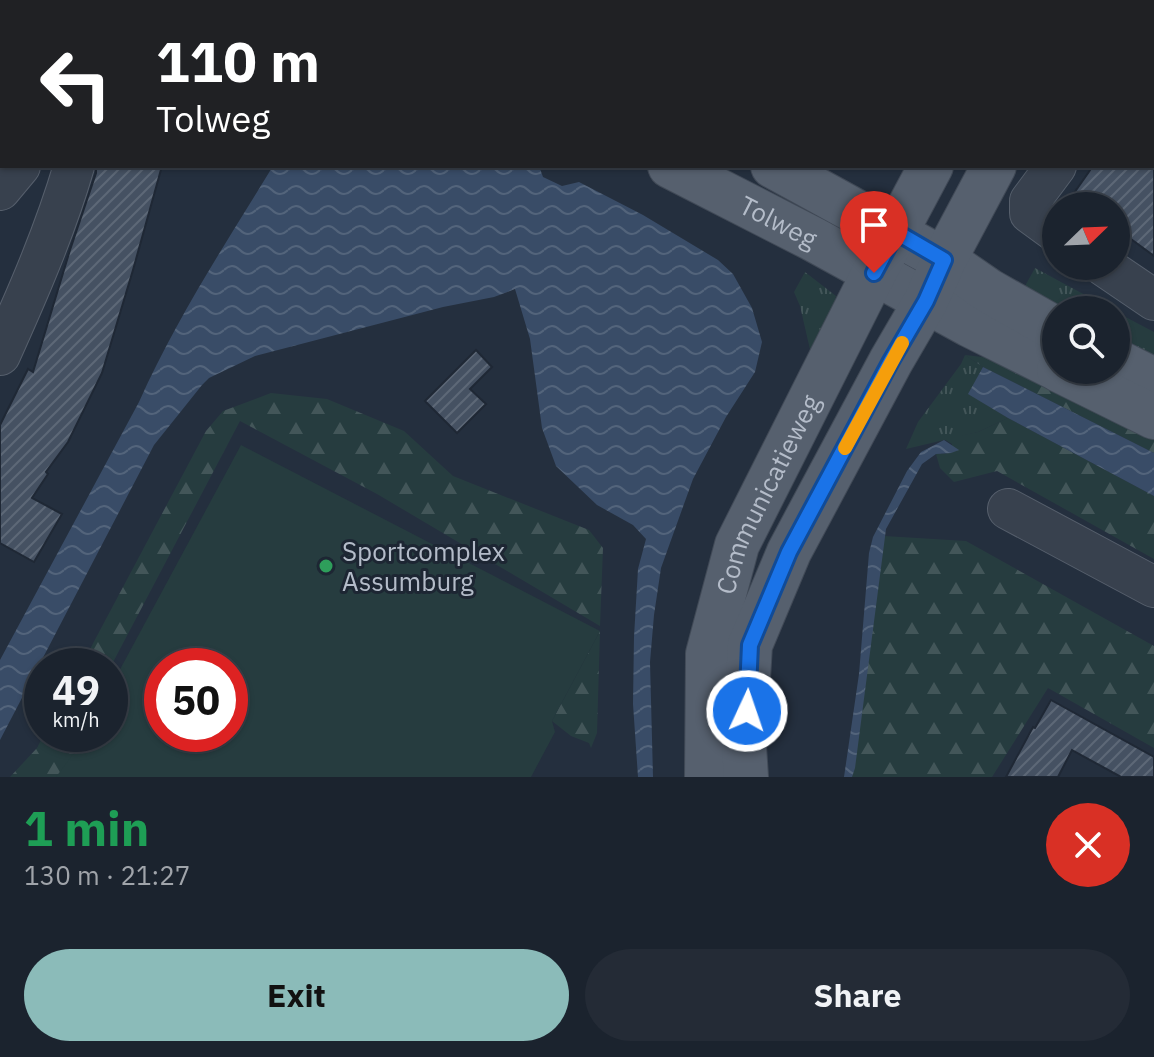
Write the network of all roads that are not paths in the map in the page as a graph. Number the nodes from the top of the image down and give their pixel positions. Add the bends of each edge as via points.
1 (18, 168) edge
2 (73, 168) edge
3 (674, 168) edge
4 (777, 168) edge
5 (930, 168) edge
6 (993, 168) edge
7 (1055, 168) edge
8 (0, 190) edge
9 (1042, 222) edge
10 (896, 232) junction
11 (944, 260) junction
12 (874, 273) junction
13 (1125, 280) edge
14 (1154, 300) edge
15 (926, 301) junction
16 (1042, 321) edge
17 (0, 355) edge
18 (1042, 361) edge
19 (1130, 368) edge
20 (1154, 380) edge
21 (1088, 384) edge
22 (1154, 417) edge
23 (1008, 509) dead end
24 (1154, 587) edge
25 (707, 777) edge
26 (746, 777) edge

1 - 8 street
2 - 17 street via 28,295
3 - 12 main road, Tolweg
4 - 10 main road, Tolweg
5 - 10 main road, Communicatieweg
6 - 11 main road, Communicatieweg
7 - 9 street via 1030,201 1030,213
10 - 11 main road, Tolweg
10 - 12 main road, Communicatieweg
11 - 15 main road, Communicatieweg
11 - 16 main road, Tolweg
12 - 15 main road, Tolweg
12 - 25 main road, Communicatieweg via 737,545 708,654
13 - 14 street
15 - 18 main road, Tolweg
15 - 26 main road, Communicatieweg via 789,552 750,645
19 - 20 main road
21 - 22 main road, Tolweg
23 - 24 street

